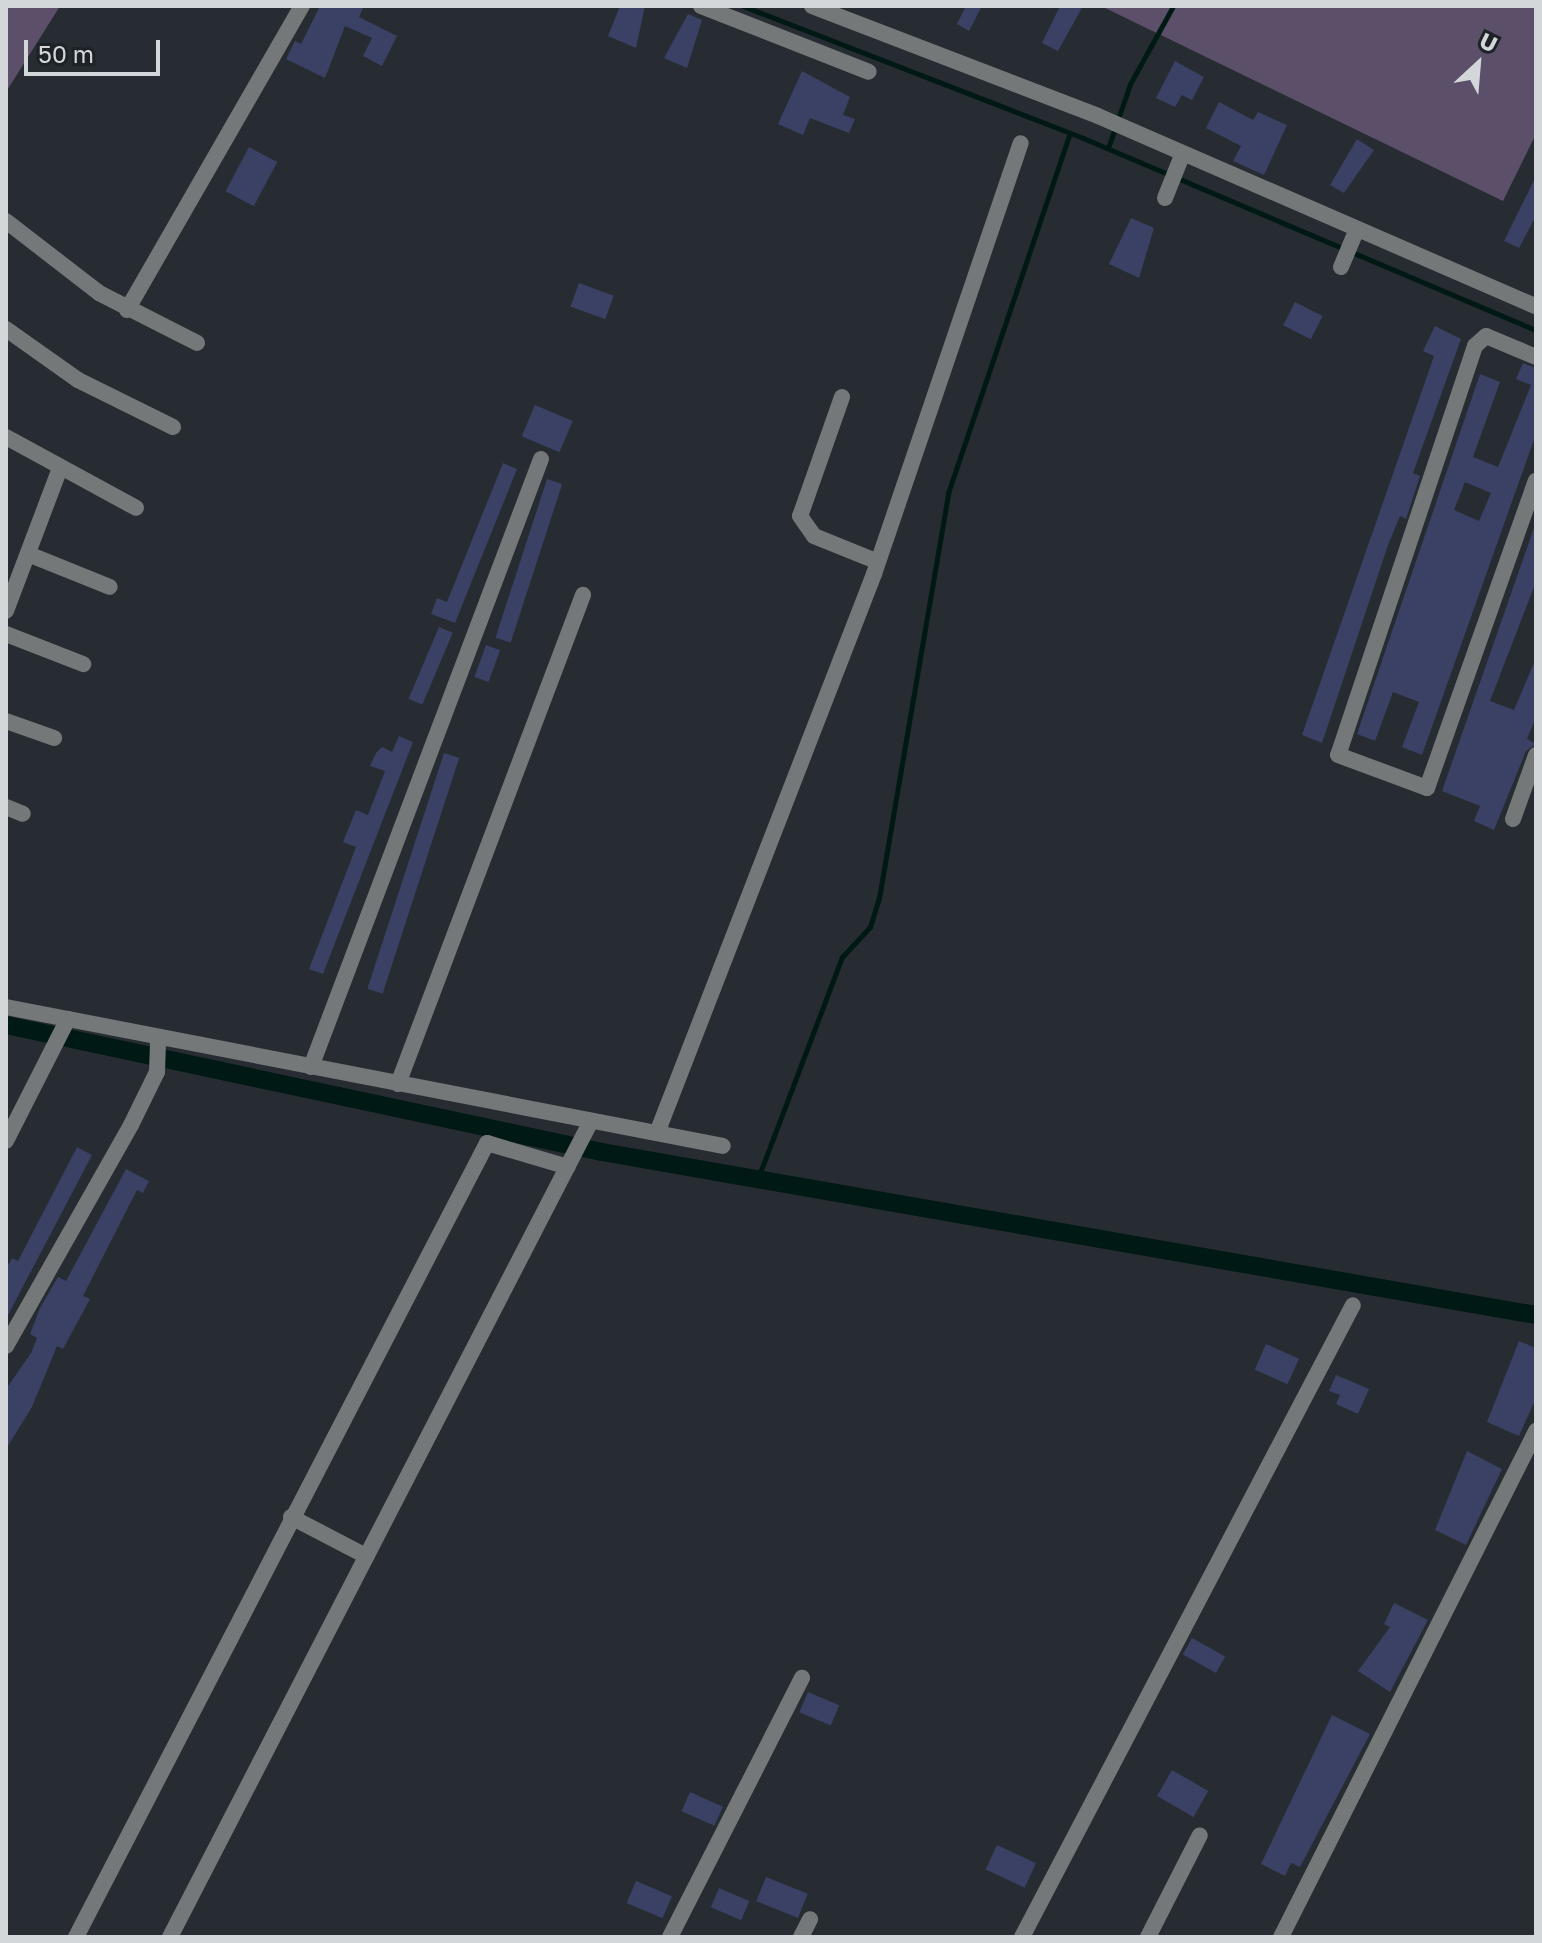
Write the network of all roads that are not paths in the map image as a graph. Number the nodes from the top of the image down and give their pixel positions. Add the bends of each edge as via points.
1 (302, 6) edge
2 (701, 6) edge
3 (812, 6) edge
4 (869, 72) dead end
5 (1021, 143) dead end
6 (1181, 159) junction
7 (1166, 194) dead end
8 (6, 221) edge
9 (1355, 234) junction
10 (1342, 264) dead end
11 (1536, 306) edge
12 (127, 310) junction
13 (6, 329) edge
14 (197, 343) dead end
15 (1536, 357) edge
16 (842, 397) dead end
17 (173, 427) dead end
18 (6, 437) edge
19 (541, 459) dead end
20 (60, 468) junction
21 (1536, 481) edge
22 (136, 508) dead end
23 (28, 554) junction
24 (876, 561) junction
25 (110, 587) dead end
26 (583, 595) dead end
27 (6, 611) edge
28 (6, 634) edge
29 (83, 664) dead end
30 (6, 721) edge
31 (54, 738) dead end
32 (1536, 755) edge
33 (6, 807) edge
34 (23, 814) dead end
35 (1513, 819) dead end
36 (6, 1007) edge
37 (68, 1020) junction
38 (158, 1038) junction
39 (311, 1067) junction
40 (398, 1084) junction
41 (589, 1126) junction
42 (657, 1133) junction
43 (6, 1141) edge
44 (723, 1146) dead end
45 (570, 1163) junction
46 (1353, 1305) dead end
47 (6, 1346) edge
48 (1536, 1431) edge
49 (291, 1517) junction
50 (366, 1556) junction
51 (802, 1678) dead end
52 (1200, 1835) dead end
53 (810, 1919) dead end
54 (76, 1937) edge
55 (170, 1937) edge
56 (670, 1937) edge
57 (801, 1937) edge
58 (1022, 1937) edge
59 (1148, 1937) edge
60 (1281, 1937) edge

1 - 12 street
2 - 4 street
3 - 6 street via 1113,123
5 - 24 street
6 - 7 street
6 - 9 street
8 - 12 street
9 - 10 street
9 - 11 street
12 - 14 street
13 - 17 street via 78,380
15 - 21 street via 1486,336 1475,346 1338,755 1427,788
16 - 24 street via 800,516 814,536
18 - 20 street
19 - 39 street
20 - 22 street
20 - 23 street
23 - 25 street
23 - 27 street
24 - 42 street
26 - 40 street
28 - 29 street
30 - 31 street
32 - 35 street
33 - 34 street
36 - 37 street
37 - 38 street
37 - 43 street
38 - 39 street
38 - 47 street via 157,1072
39 - 40 street
40 - 41 street
41 - 42 street
41 - 45 street
42 - 44 street
45 - 49 street via 487,1143
45 - 50 street
46 - 58 street
48 - 60 street
49 - 50 street
49 - 54 street
50 - 55 street
51 - 56 street
52 - 59 street
53 - 57 street

